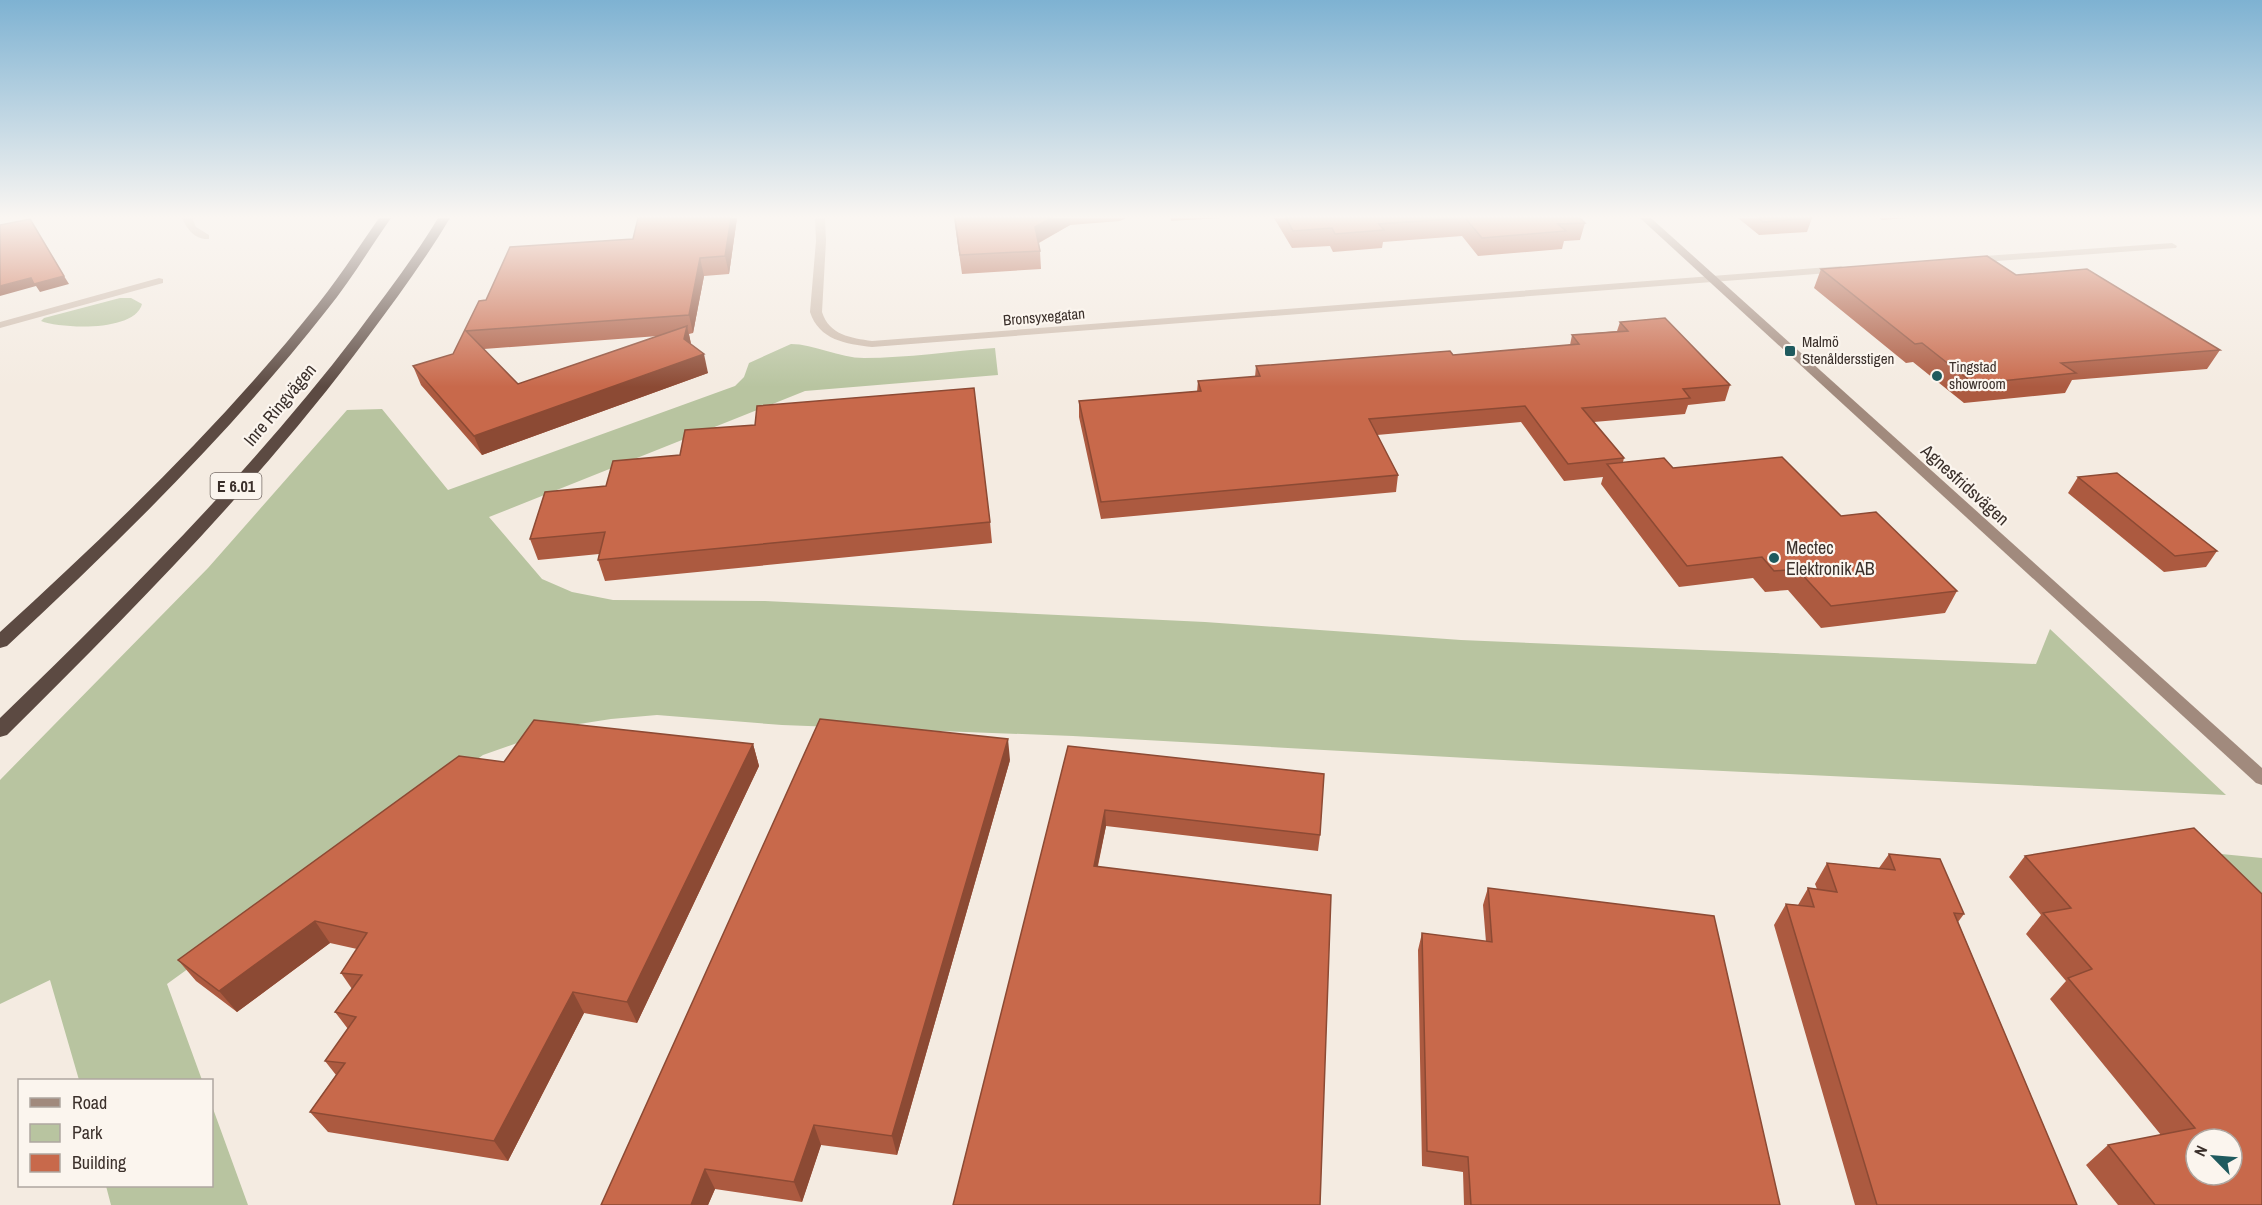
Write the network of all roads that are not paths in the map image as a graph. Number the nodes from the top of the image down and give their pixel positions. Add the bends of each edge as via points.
1 (346, 274) edge
2 (405, 274) edge
3 (819, 274) edge
4 (1706, 274) edge
5 (1773, 274) edge
6 (1711, 279) junction
7 (159, 281) dead end
8 (0, 325) edge
9 (0, 642) edge
10 (0, 730) edge
11 (2262, 778) edge

1 - 9 highway, Inre Ringvägen / E 6.01 via 323,307 239,405 142,507
2 - 10 highway, Inre Ringvägen / E 6.01 via 282,435 182,547
3 - 6 street, Bronsyxegatan via 818,322 838,337 872,344
4 - 6 main road, Agnesfridsvägen
5 - 6 street, Bronsyxegatan
6 - 11 main road, Agnesfridsvägen
7 - 8 street

